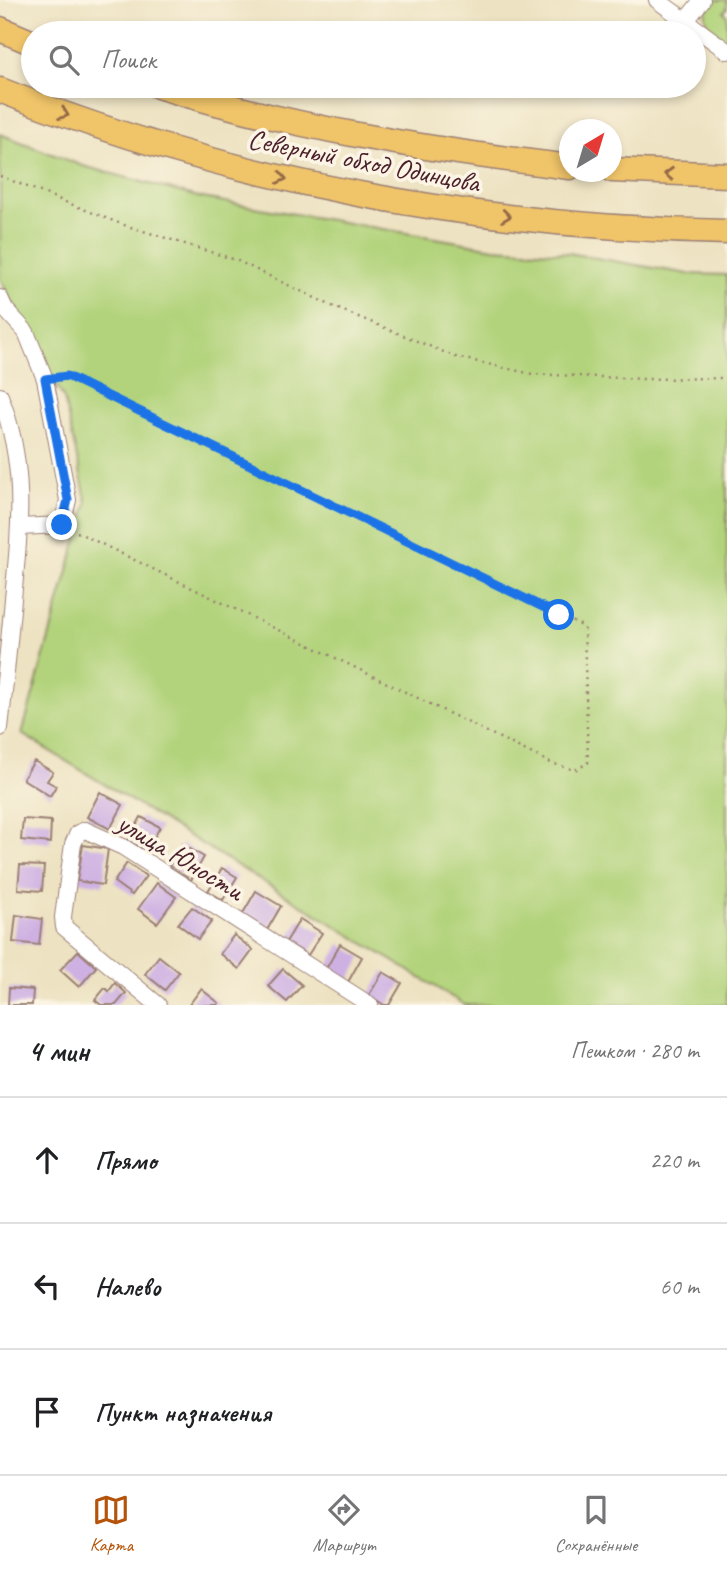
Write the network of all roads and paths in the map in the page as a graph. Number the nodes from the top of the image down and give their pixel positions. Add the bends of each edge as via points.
1 (657, 0) edge
2 (702, 0) edge
3 (684, 21) edge
4 (686, 21) edge
5 (0, 29) edge
6 (706, 36) edge
7 (21, 38) edge
8 (727, 51) edge
9 (0, 90) edge
10 (21, 98) edge
11 (22, 98) edge
12 (202, 98) edge
13 (559, 166) edge
14 (622, 171) edge
15 (0, 176) edge
16 (727, 176) edge
17 (727, 232) edge
18 (0, 298) edge
19 (45, 379) junction
20 (727, 379) edge
21 (0, 396) edge
22 (62, 525) junction
23 (19, 527) junction
24 (0, 728) edge
25 (158, 1005) edge
26 (370, 1005) edge

1 - 3 street
2 - 4 street
5 - 7 highway
6 - 8 street
9 -> 10 highway, Северный обход Одинцова
11 -> 17 highway, Северный обход Одинцова via 185,153 361,194 569,224
12 - 13 highway, Северный обход Одинцова via 371,139
16 -> 14 highway
15 - 20 path via 121,224 236,260 456,357 532,373
18 - 19 street via 26,332
19 - 22 street via 68,500
19 - 22 path via 67,376 584,627 588,763 575,769 551,763
21 - 23 street via 16,454
22 - 23 street
23 - 24 street
25 - 26 street, улица Юности via 64,927 78,832 85,830 123,847

